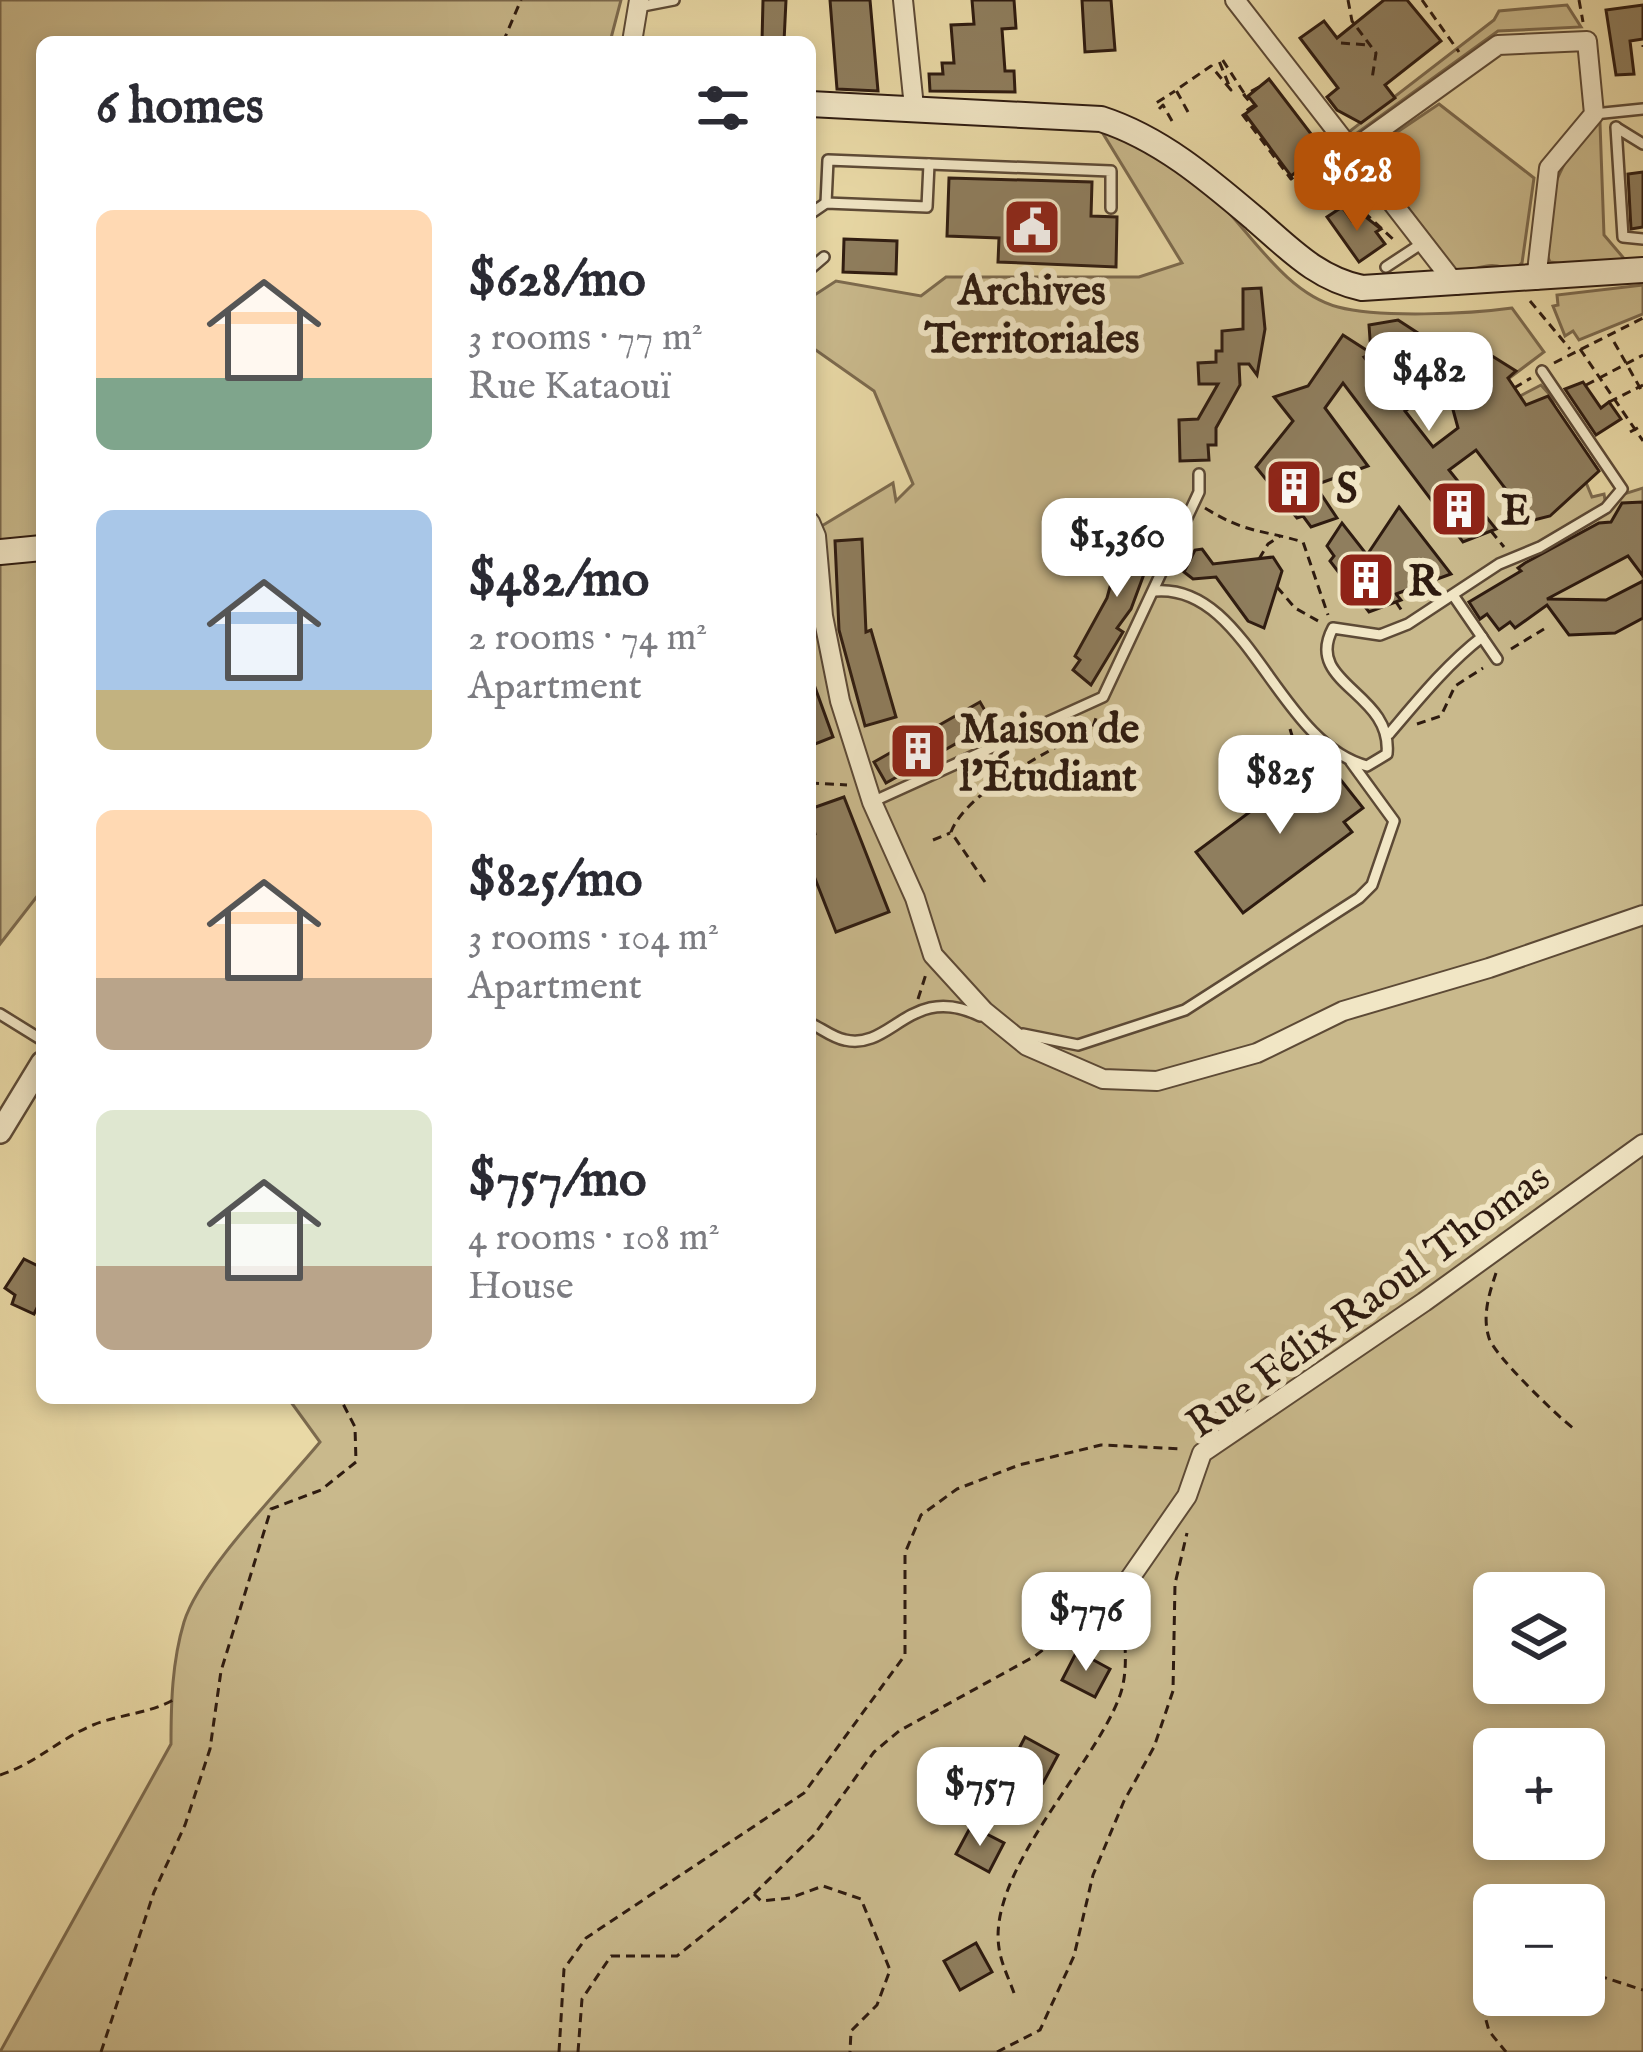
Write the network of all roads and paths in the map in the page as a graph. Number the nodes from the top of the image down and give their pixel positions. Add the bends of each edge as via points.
1 (521, 0) edge
2 (674, 0) edge
3 (903, 0) edge
4 (1235, 0) edge
5 (1348, 0) edge
6 (1422, 0) edge
7 (1579, 0) edge
8 (639, 3) edge
9 (506, 36) edge
10 (633, 36) edge
11 (1587, 41) junction
12 (1341, 43) dead end
13 (1370, 45) junction
14 (1468, 66) junction
15 (1266, 79) dead end
16 (1372, 79) dead end
17 (1176, 90) junction
18 (1245, 94) junction
19 (816, 104) edge
20 (914, 107) junction
21 (1643, 109) edge
22 (1188, 112) dead end
23 (1616, 112) junction
24 (1594, 114) junction
25 (1172, 121) dead end
26 (1616, 128) junction
27 (1643, 144) edge
28 (1352, 150) junction
29 (928, 164) junction
30 (1322, 168) dead end
31 (1355, 184) dead end
32 (1353, 202) junction
33 (826, 203) junction
34 (1328, 204) junction
35 (1111, 208) dead end
36 (816, 210) edge
37 (1334, 212) dead end
38 (1357, 218) dead end
39 (1389, 232) dead end
40 (1643, 239) edge
41 (1424, 242) junction
42 (824, 257) dead end
43 (816, 264) edge
44 (1386, 267) dead end
45 (1643, 270) edge
46 (1524, 280) junction
47 (1456, 284) junction
48 (1643, 318) edge
49 (1613, 342) dead end
50 (1579, 347) junction
51 (1572, 351) junction
52 (1643, 355) edge
53 (1624, 362) junction
54 (1541, 371) junction
55 (1598, 378) junction
56 (1586, 386) dead end
57 (1641, 386) edge
58 (1514, 388) dead end
59 (1643, 393) edge
60 (1611, 401) junction
61 (1643, 425) edge
62 (1632, 431) junction
63 (1643, 441) edge
64 (1199, 474) dead end
65 (1195, 502) junction
66 (1492, 531) dead end
67 (816, 536) edge
68 (1282, 536) junction
69 (36, 549) edge
70 (0, 552) edge
71 (1513, 558) junction
72 (1258, 559) dead end
73 (1277, 587) dead end
74 (1154, 591) junction
75 (1453, 595) junction
76 (1333, 628) junction
77 (1544, 628) dead end
78 (1482, 637) junction
79 (1497, 658) junction
80 (1103, 697) junction
81 (1292, 710) junction
82 (1389, 734) junction
83 (1388, 748) junction
84 (1299, 758) dead end
85 (1351, 762) junction
86 (816, 785) edge
87 (869, 792) junction
88 (951, 832) junction
89 (933, 840) dead end
90 (986, 882) dead end
91 (1643, 915) edge
92 (932, 955) junction
93 (0, 1014) edge
94 (913, 1014) junction
95 (816, 1026) edge
96 (1001, 1026) junction
97 (36, 1036) edge
98 (36, 1073) edge
99 (0, 1132) edge
100 (1643, 1144) edge
101 (1506, 1243) junction
102 (343, 1404) edge
103 (1574, 1428) dead end
104 (1202, 1453) junction
105 (1187, 1496) junction
106 (1119, 1594) junction
107 (175, 1699) dead end
108 (0, 1775) edge
109 (754, 1894) junction
110 (1605, 1978) edge
111 (1643, 1990) edge
112 (1014, 1993) dead end
113 (1485, 2016) edge
114 (101, 2052) edge
115 (560, 2052) edge
116 (578, 2052) edge
117 (850, 2052) edge
118 (997, 2052) edge
119 (1506, 2052) edge

1 - 9 path
2 - 8 lane
3 - 20 street
4 - 28 street
5 - 13 path
6 - 14 path
7 - 11 path
8 - 10 street
11 - 14 street via 1498,45
11 - 24 street
12 - 13 path
13 - 16 path
14 - 28 street
15 - 18 path
17 - 18 path via 1211,66 1228,92 1222,59
17 - 22 path
17 - 25 path via 1156,103
18 - 34 path via 1252,106 1242,114 1291,179 1302,170
19 - 20 main road
20 - 47 main road via 1101,119 1204,177 1319,275 1362,288
21 - 23 lane
23 - 24 lane
23 - 26 lane
24 - 46 street via 1549,168
26 - 27 lane
26 - 40 lane via 1623,236
28 - 41 street
29 - 33 lane via 828,160
29 - 33 lane via 927,207
29 - 35 lane via 1112,171
30 - 34 path
31 - 32 path
32 - 38 path
32 - 39 path
33 - 36 lane
34 - 37 path
41 - 44 lane
41 - 47 street
42 - 43 lane
45 - 46 main road
46 - 47 main road
46 - 51 path
48 - 50 path
49 - 53 path
50 - 51 path
50 - 55 path
51 - 54 path
52 - 53 path
53 - 55 path
53 - 57 path
54 - 58 path
54 - 71 lane via 1622,489 1606,508
55 - 56 path
55 - 60 path
57 - 59 path
57 - 60 path
60 - 62 path
61 - 62 path
62 - 63 path
64 - 65 lane
65 - 68 path via 1256,535
65 - 74 lane
66 - 71 path
67 - 87 street via 840,701
68 - 72 path
68 - 76 path via 1303,542
69 - 70 main road
71 - 75 lane
73 - 76 path via 1295,608
74 - 80 lane
74 - 81 lane via 1193,595 1220,617
75 - 76 lane via 1380,635
75 - 78 lane
76 - 82 lane via 1324,643 1328,666
77 - 79 path
78 - 79 lane
78 - 82 lane
79 - 83 path via 1455,686 1441,716 1411,726
80 - 87 lane
80 - 88 path via 1093,728 1014,772
81 - 84 path
81 - 85 lane
82 - 83 lane
83 - 85 lane via 1367,766
85 - 96 lane via 1394,821 1360,898 1184,1010 1078,1045
86 - 87 path
87 - 92 street
88 - 89 path
88 - 90 path
91 - 96 street via 1343,1011 1257,1054 1157,1081 1103,1079
92 - 94 path
92 - 96 street
93 - 97 lane
94 - 95 lane via 855,1041
94 - 96 lane via 946,1004
98 - 99 street
100 - 101 street, Rue Félix Raoul Thomas
101 - 103 path via 1486,1304 1489,1341
101 - 104 street, Rue Félix Raoul Thomas
102 - 114 path via 355,1427 356,1462 321,1490 272,1508 221,1671 210,1749
104 - 105 street, Rue Félix Raoul Thomas
104 - 115 path via 1102,1445 1019,1465 957,1489 921,1515 905,1553 905,1655 804,1793 586,1938 564,1969
105 - 106 street, Rue Félix Raoul Thomas
105 - 118 path via 1174,1584 1173,1691 1154,1747 1093,1875 1074,1956 1040,2030
106 - 109 path via 1035,1655 899,1731
106 - 112 path via 1126,1646 1120,1696 1016,1874 1002,1913 998,1946
107 - 108 path via 92,1725 31,1765
109 - 116 path via 677,1956 611,1956 582,1999
109 - 117 path via 761,1901 790,1898 823,1886 861,1899 890,1970 877,2006 850,2031
110 - 111 path
113 - 119 path

